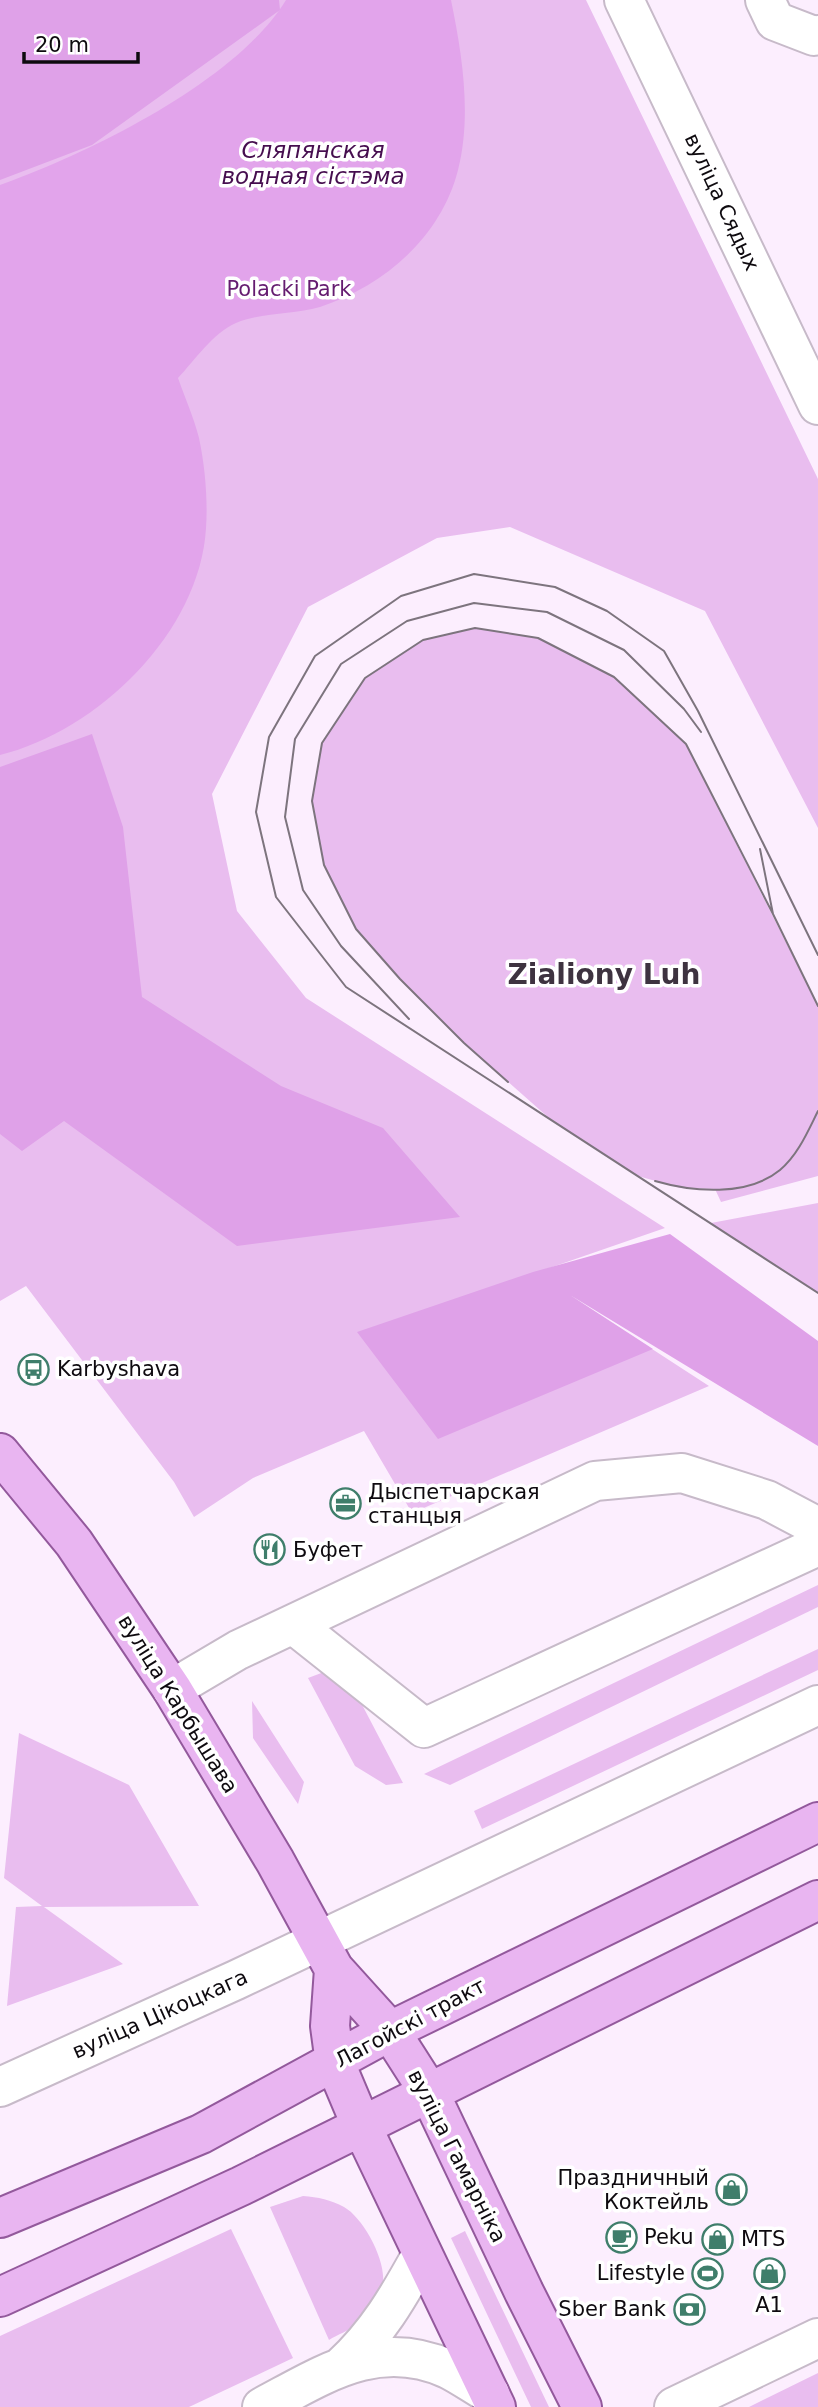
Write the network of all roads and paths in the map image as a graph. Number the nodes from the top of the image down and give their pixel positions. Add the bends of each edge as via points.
1 (624, 0) edge
2 (765, 0) edge
3 (818, 35) edge
4 (818, 405) edge
5 (0, 1453) edge
6 (818, 1527) edge
7 (818, 1546) edge
8 (293, 1625) junction
9 (172, 1689) junction
10 (818, 1705) edge
11 (818, 1822) edge
12 (818, 1900) edge
13 (327, 1955) junction
14 (390, 2031) junction
15 (335, 2063) junction
16 (0, 2087) edge
17 (429, 2092) junction
18 (362, 2127) junction
19 (0, 2218) edge
20 (422, 2254) junction
21 (0, 2297) edge
22 (818, 2338) edge
23 (341, 2367) junction
24 (493, 2400) edge
25 (262, 2407) edge
26 (582, 2407) edge
27 (674, 2407) edge

1 - 4 street, вуліца Сядых
2 - 3 street via 775,21
5 - 9 main road, вуліца Карбышава via 74,1543
6 - 8 street via 766,1500 682,1473 595,1481
7 - 8 street via 424,1728
8 - 9 street via 238,1650
9 - 13 main road, вуліца Карбышава
10 - 13 street, вуліца Цікоцкага
11 - 14 main road, Лагойскі тракт
12 - 17 main road
13 - 14 main road, вуліца Гамарніка
13 - 15 main road
13 - 16 street, вуліца Цікоцкага
14 - 15 main road, Лагойскі тракт
14 - 17 main road, вуліца Гамарніка
15 - 18 main road
15 - 19 main road, Лагойскі тракт via 201,2134
17 - 18 main road
17 - 26 main road, вуліца Гамарніка
18 - 20 main road
18 - 21 main road
20 - 23 street via 376,2330
20 - 24 main road
22 - 27 street
23 - 24 street via 363,2359 415,2358 448,2369
23 - 25 street

